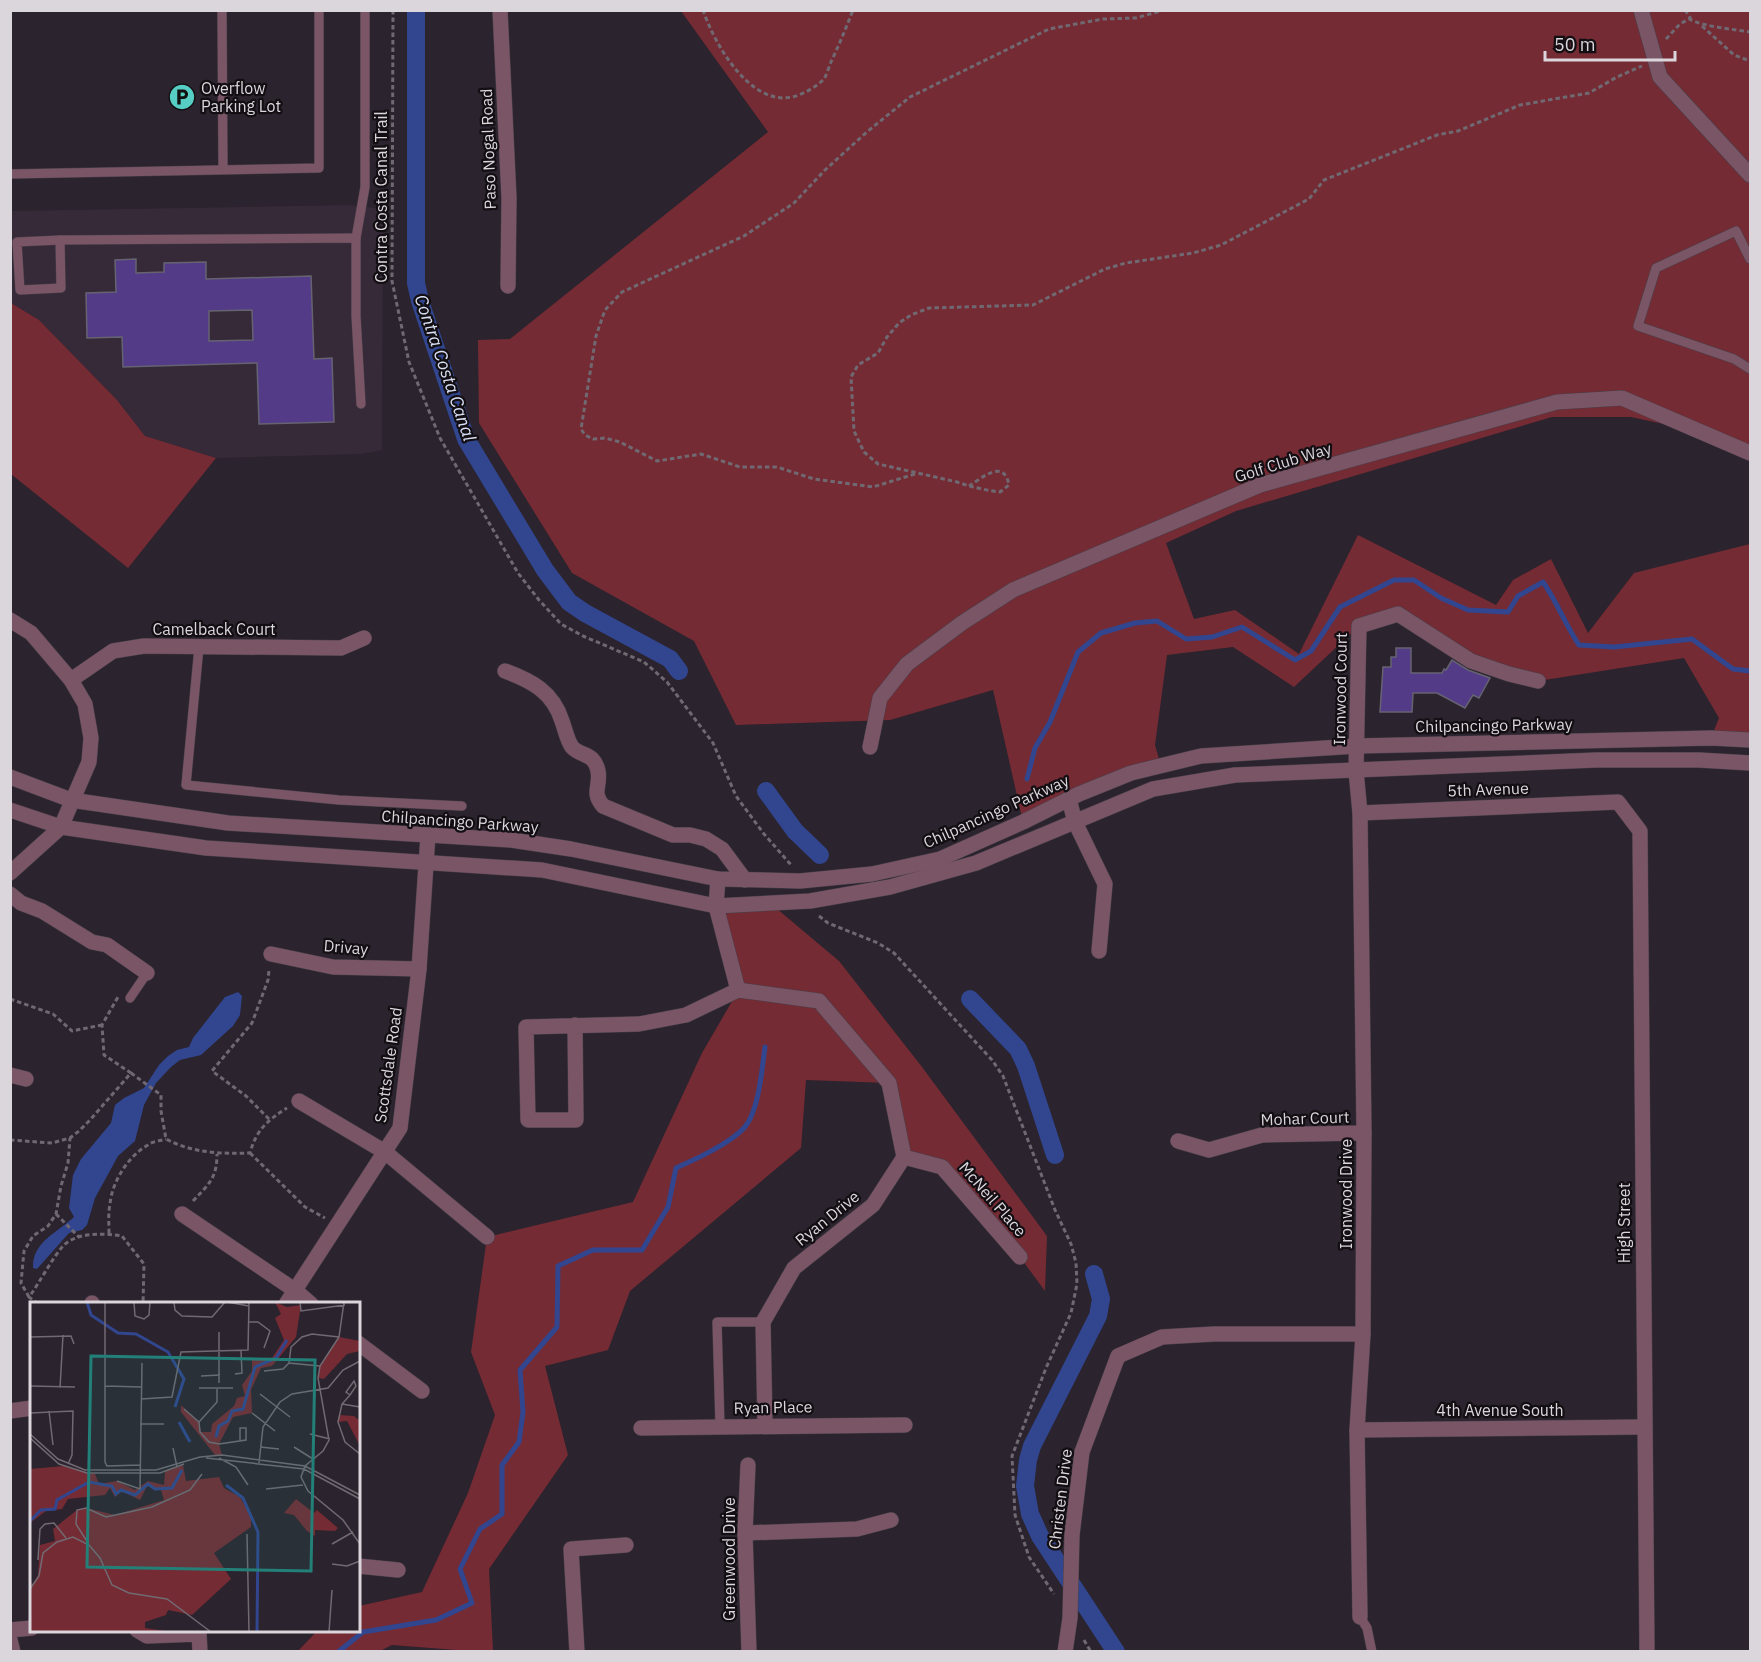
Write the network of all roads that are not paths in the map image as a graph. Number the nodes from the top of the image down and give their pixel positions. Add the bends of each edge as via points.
1 (222, 10) edge
2 (319, 10) edge
3 (365, 10) edge
4 (500, 10) edge
5 (1641, 10) edge
6 (223, 169) junction
7 (10, 174) edge
8 (1750, 175) edge
9 (356, 238) junction
10 (60, 240) junction
11 (1750, 259) edge
12 (508, 286) dead end
13 (1750, 369) edge
14 (361, 404) dead end
15 (1750, 453) edge
16 (10, 620) edge
17 (364, 638) dead end
18 (199, 646) junction
19 (506, 671) dead end
20 (71, 680) junction
21 (1538, 681) dead end
22 (1750, 740) edge
23 (1357, 746) junction
24 (870, 747) dead end
25 (1750, 763) edge
26 (1356, 771) junction
27 (10, 777) edge
28 (1069, 799) junction
29 (71, 800) junction
30 (1618, 802) joint
31 (462, 806) dead end
32 (10, 810) edge
33 (1360, 813) junction
34 (1075, 822) junction
35 (61, 827) junction
36 (428, 835) junction
37 (426, 863) junction
38 (10, 873) edge
39 (718, 879) junction
40 (745, 880) junction
41 (10, 894) edge
42 (716, 906) junction
43 (1099, 951) dead end
44 (271, 954) road end
45 (419, 969) junction
46 (147, 973) joint
47 (738, 990) junction
48 (130, 998) road end
49 (575, 1025) junction
50 (299, 1101) road end
51 (1364, 1133) junction
52 (1178, 1141) dead end
53 (385, 1152) junction
54 (904, 1157) junction
55 (182, 1214) road end
56 (487, 1237) dead end
57 (1020, 1257) dead end
58 (296, 1291) junction
59 (288, 1302) edge
60 (309, 1302) edge
61 (764, 1322) junction
62 (1363, 1334) junction
63 (360, 1344) edge
64 (422, 1391) dead end
65 (30, 1408) edge
66 (10, 1411) edge
67 (765, 1425) junction
68 (905, 1425) dead end
69 (720, 1426) junction
70 (1644, 1427) junction
71 (641, 1428) dead end
72 (1357, 1430) junction
73 (748, 1465) dead end
74 (891, 1520) dead end
75 (744, 1533) junction
76 (626, 1545) dead end
77 (360, 1564) edge
78 (398, 1570) dead end
79 (1360, 1617) joint
80 (30, 1628) edge
81 (10, 1630) edge
82 (140, 1632) edge
83 (200, 1632) edge
84 (10, 1640) edge
85 (13, 1652) edge
86 (200, 1652) edge
87 (577, 1652) edge
88 (749, 1652) edge
89 (1065, 1652) edge
90 (1372, 1652) edge
91 (1647, 1652) edge

1 - 6 lane
2 - 6 lane via 319,168
3 - 9 lane via 365,187
4 - 12 street, Paso Nogal Road via 509,198
5 - 8 street via 1660,77
6 - 7 lane
9 - 10 lane
9 - 14 lane
10 - 10 lane via 61,288 20,290 17,242
11 - 13 lane via 1736,231 1656,268 1638,326 1734,359
15 - 24 street, Golf Club Way via 1622,398 1557,402 1260,485 1013,590 962,623 907,664 880,698
16 - 20 street via 31,633
17 - 18 street, Camelback Court via 341,648
18 - 20 street, Camelback Court via 144,646 113,651
18 - 31 lane via 186,785 339,800
19 - 40 street via 545,690 559,711 570,744 594,761 598,772 597,800 603,806 673,835 706,839 722,849
20 - 29 street via 85,704 91,738 89,762
21 - 23 street, Ironwood Court via 1471,661 1398,614 1359,626
22 - 23 street, Chilpancingo Parkway
23 - 26 street, Ironwood Court
23 - 28 street, Chilpancingo Parkway via 1201,756 1131,773
25 - 26 street, Chilpancingo Parkway via 1596,760
26 - 33 street, Ironwood Drive
26 - 34 street, Chilpancingo Parkway via 1235,775 1153,789
27 - 29 street, Chilpancingo Parkway
28 - 34 street
28 - 40 street, Chilpancingo Parkway via 940,859 872,874 800,881
29 - 35 street
29 - 36 street, Chilpancingo Parkway via 228,823
30 - 33 street, 5th Avenue
30 - 70 street, High Street via 1640,831
32 - 35 street, Chilpancingo Parkway
33 - 51 street, Ironwood Drive
34 - 42 street, Chilpancingo Parkway via 976,863 890,887 810,901
34 - 43 street via 1105,884
35 - 37 street, Chilpancingo Parkway via 206,848
35 - 38 street
36 - 37 street, Scottsdale Road
36 - 39 street, Chilpancingo Parkway via 511,840 571,849
37 - 42 street, Chilpancingo Parkway via 542,870
37 - 45 street, Scottsdale Road
39 - 40 street, Chilpancingo Parkway
39 - 42 street
41 - 46 street via 92,942 107,945
42 - 47 street
44 - 45 street, Drivay via 333,967
45 - 53 street, Scottsdale Road via 400,1128
46 - 48 lane
47 - 49 street via 686,1015 639,1024
47 - 54 street via 819,1001 889,1083
49 - 49 street via 526,1027 528,1120 576,1120
50 - 53 street
51 - 52 street, Mohar Court via 1262,1135 1209,1150
51 - 62 street, Ironwood Drive
53 - 56 street
53 - 58 street, Scottsdale Road
54 - 57 street, McNeil Place via 942,1167
54 - 61 street, Ryan Drive via 873,1205 794,1268
55 - 58 street
58 - 59 street, Scottsdale Road
58 - 60 street
61 - 67 street, Ryan Drive
61 - 69 lane via 717,1322
62 - 72 street, Ironwood Drive
62 - 89 street, Christen Drive via 1162,1337 1118,1356 1082,1452
63 - 64 street
65 - 66 street
67 - 68 street, Ryan Place
67 - 69 street, Ryan Place
69 - 71 street, Ryan Place
70 - 72 street, 4th Avenue South
70 - 91 street, High Street
72 - 79 street, Ironwood Drive
73 - 75 street, Greenwood Drive
74 - 75 street via 857,1529
75 - 88 street, Greenwood Drive
76 - 87 street via 571,1549
77 - 78 street
79 - 90 lane via 1367,1628
80 - 81 street
82 - 83 street via 147,1636
83 - 86 street
84 - 85 street

